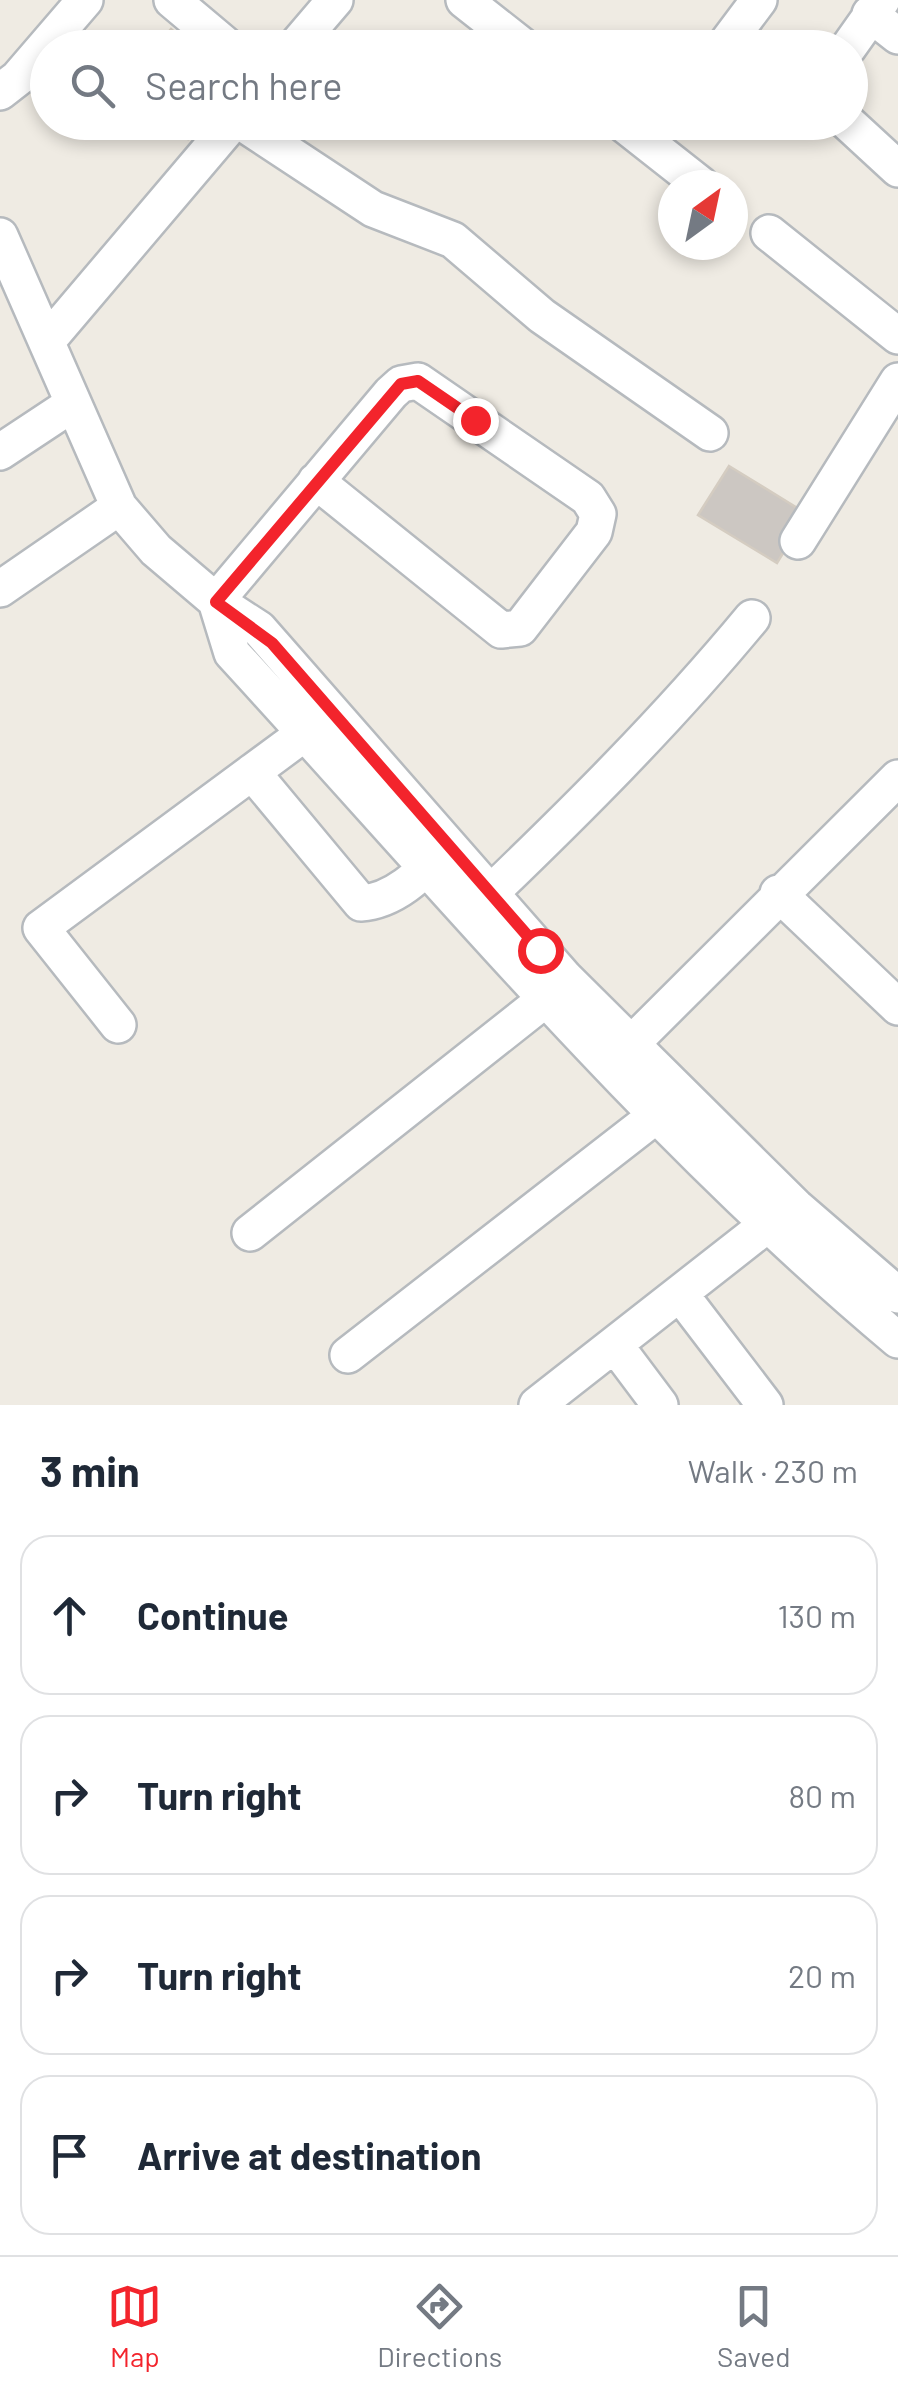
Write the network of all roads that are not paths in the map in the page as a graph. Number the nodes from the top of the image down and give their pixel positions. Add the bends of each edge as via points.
1 (85, 0) edge
2 (172, 0) edge
3 (335, 0) edge
4 (464, 0) edge
5 (759, 0) edge
6 (59, 30) edge
7 (208, 30) edge
8 (309, 30) edge
9 (502, 30) edge
10 (736, 30) edge
11 (30, 64) edge
12 (0, 92) edge
13 (218, 140) edge
14 (269, 140) edge
15 (644, 140) edge
16 (867, 140) edge
17 (898, 168) edge
18 (682, 170) edge
19 (769, 234) dead end
20 (3, 248) edge
21 (898, 336) edge
22 (48, 340) junction
23 (898, 381) edge
24 (71, 405) junction
25 (710, 432) dead end
26 (0, 452) edge
27 (316, 481) junction
28 (119, 507) junction
29 (798, 541) dead end
30 (0, 589) edge
31 (216, 602) junction
32 (752, 618) dead end
33 (305, 733) junction
34 (252, 772) junction
35 (898, 779) edge
36 (438, 856) junction
37 (778, 893) junction
38 (480, 904) junction
39 (547, 998) junction
40 (898, 1007) edge
41 (118, 1025) dead end
42 (620, 1056) junction
43 (658, 1114) junction
44 (768, 1224) junction
45 (250, 1233) dead end
46 (895, 1289) edge
47 (681, 1294) junction
48 (898, 1340) edge
49 (615, 1346) junction
50 (348, 1355) dead end
51 (539, 1405) edge
52 (660, 1405) edge
53 (766, 1405) edge

1 - 6 street
2 - 7 street
3 - 8 street
4 - 9 street
5 - 10 street
11 - 12 street
13 - 22 street
14 - 25 street via 374,209 454,240 542,316
15 - 18 street
16 - 17 street
19 - 21 street
20 - 22 street
22 - 24 street
23 - 29 street
24 - 26 street
24 - 28 street
27 - 27 street via 391,392 418,381 588,498 598,514 594,532 520,628 501,630
27 - 31 street
28 - 30 street
28 - 31 street
31 - 33 street via 232,652
31 - 36 street via 272,643
32 - 38 street via 622,767
33 - 34 street
33 - 36 street
34 - 36 street via 362,903 401,889
34 - 41 street via 41,928
35 - 37 street
36 - 38 street
37 - 40 street
37 - 42 street
38 - 39 street
38 - 42 street
39 - 42 street
39 - 45 street
42 - 43 street
42 - 46 street
43 - 44 street
43 - 50 street
44 - 47 street
44 - 48 street
47 - 49 street
47 - 53 street
49 - 51 street
49 - 52 street

